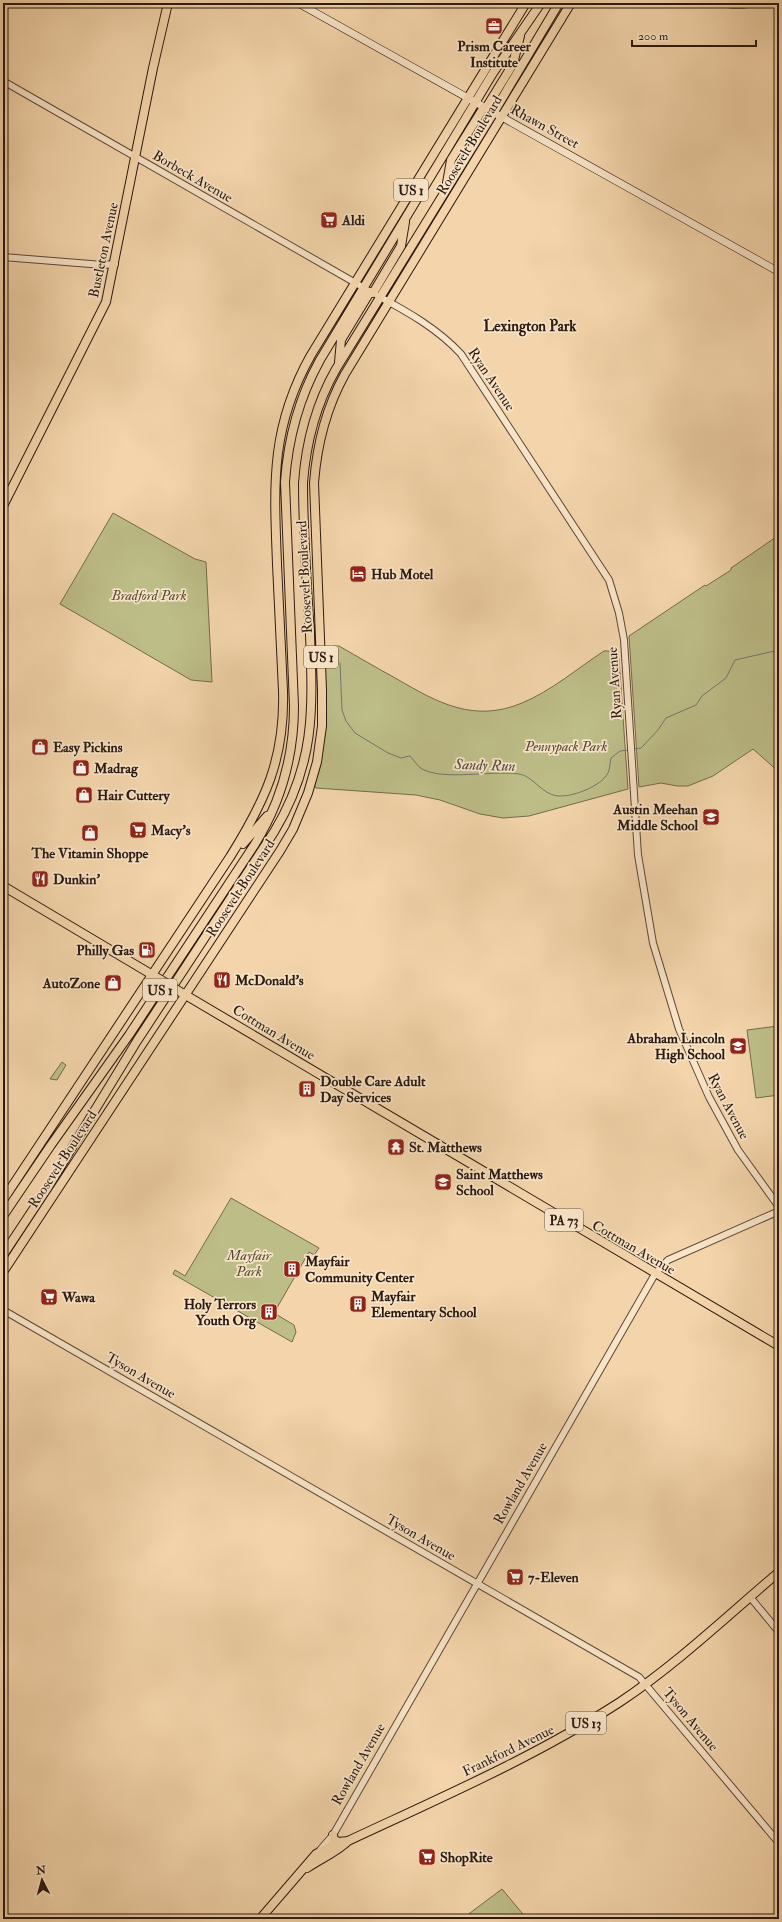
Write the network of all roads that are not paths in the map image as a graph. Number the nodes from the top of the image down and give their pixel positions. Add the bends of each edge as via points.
1 (168, 3) edge
2 (298, 3) edge
3 (526, 3) edge
4 (541, 3) edge
5 (559, 3) edge
6 (572, 3) edge
7 (718, 3) edge
8 (759, 3) edge
9 (523, 28) junction
10 (3, 81) edge
11 (468, 98) junction
12 (476, 102) junction
13 (485, 107) junction
14 (494, 112) junction
15 (502, 117) junction
16 (135, 157) junction
17 (461, 184) junction
18 (444, 191) junction
19 (420, 196) junction
20 (433, 209) junction
21 (392, 221) junction
22 (3, 257) edge
23 (115, 264) junction
24 (779, 272) edge
25 (354, 283) junction
26 (372, 292) junction
27 (389, 302) junction
28 (3, 506) edge
29 (305, 528) junction
30 (317, 566) junction
31 (279, 598) junction
32 (292, 647) junction
33 (276, 804) junction
34 (230, 857) junction
35 (3, 886) edge
36 (152, 975) junction
37 (185, 994) junction
38 (119, 1094) junction
39 (82, 1131) junction
40 (11, 1188) junction
41 (3, 1200) edge
42 (3, 1205) edge
43 (779, 1207) edge
44 (779, 1211) edge
45 (3, 1216) edge
46 (3, 1255) edge
47 (3, 1272) edge
48 (655, 1274) junction
49 (3, 1310) edge
50 (779, 1346) edge
51 (779, 1572) edge
52 (477, 1583) junction
53 (750, 1597) junction
54 (779, 1632) edge
55 (646, 1684) junction
56 (334, 1831) junction
57 (348, 1841) junction
58 (339, 1842) junction
59 (779, 1843) edge
60 (316, 1854) junction
61 (297, 1876) junction
62 (260, 1919) edge

1 - 16 main road, Bustleton Avenue
2 - 11 main road, Rhawn Street
3 - 11 main road, Roosevelt Boulevard / US 1
4 - 9 main road, Roosevelt Boulevard / US 1
5 - 14 main road, Roosevelt Boulevard / US 1
6 - 15 main road, Roosevelt Boulevard / US 1
7 - 8 main road
9 - 12 main road, Roosevelt Boulevard / US 1
9 - 13 main road via 513,64
10 - 16 street, Borbeck Avenue
11 - 12 main road, Rhawn Street
11 - 21 main road, Roosevelt Boulevard / US 1
12 - 13 main road, Rhawn Street
12 - 19 main road, Roosevelt Boulevard / US 1
13 - 14 main road, Rhawn Street
13 - 18 main road via 451,160
14 - 15 main road, Rhawn Street
14 - 18 main road, Roosevelt Boulevard / US 1
15 - 17 main road, Roosevelt Boulevard / US 1
15 - 24 main road, Rhawn Street
16 - 23 main road, Bustleton Avenue
16 - 25 street, Borbeck Avenue
17 - 20 main road
17 - 27 main road, Roosevelt Boulevard / US 1
18 - 20 main road, Roosevelt Boulevard / US 1
19 - 21 main road
19 - 26 main road, Roosevelt Boulevard / US 1 via 405,220 401,246
20 - 26 main road, Roosevelt Boulevard / US 1
21 - 25 main road, Roosevelt Boulevard / US 1
22 - 23 street
23 - 28 main road, Bustleton Avenue via 103,309
25 - 26 street, Borbeck Avenue
25 - 31 main road, Roosevelt Boulevard / US 1 via 305,366 283,424 274,486
26 - 27 street, Ryan Avenue
26 - 29 main road, Roosevelt Boulevard / US 1 via 341,340 340,363 321,400 308,441 303,483
26 - 32 main road, Roosevelt Boulevard / US 1 via 314,370 290,437 285,494
27 - 30 main road, Roosevelt Boulevard / US 1 via 340,384 321,434 314,483
27 - 43 street, Ryan Avenue via 422,320 462,354 609,580 622,626 638,855 653,943 672,1007 697,1070 722,1121
29 - 30 main road
29 - 39 main road, Roosevelt Boulevard / US 1 via 312,714 305,759 295,791 274,832
30 - 37 main road, Roosevelt Boulevard / US 1 via 323,714 319,750 310,788 287,839
31 - 32 main road
31 - 34 main road, Roosevelt Boulevard / US 1 via 283,702 280,743 264,798
32 - 33 main road, Roosevelt Boulevard / US 1 via 292,740
33 - 34 main road
33 - 45 main road, Roosevelt Boulevard / US 1 via 255,844 146,1010
34 - 36 main road, Roosevelt Boulevard / US 1
35 - 36 main road, Cottman Avenue / PA 73
36 - 37 main road, Cottman Avenue / PA 73, bridge
36 - 40 main road, Roosevelt Boulevard / US 1
37 - 38 main road, Roosevelt Boulevard / US 1
37 - 48 main road, Cottman Avenue / PA 73
38 - 39 main road
38 - 47 main road, Roosevelt Boulevard / US 1
39 - 46 main road, Roosevelt Boulevard / US 1
40 - 41 main road, Roosevelt Boulevard / US 1
40 - 42 main road
44 - 48 street, Rowland Avenue via 668,1260
48 - 50 main road, Cottman Avenue / PA 73
48 - 52 street, Rowland Avenue
49 - 52 street, Tyson Avenue
51 - 53 main road, Frankford Avenue / US 13
52 - 55 street, Tyson Avenue via 636,1675
52 - 56 street, Rowland Avenue
53 - 54 street
53 - 55 main road, Frankford Avenue / US 13
55 - 57 main road, Frankford Avenue / US 13 via 555,1742
55 - 59 street, Tyson Avenue
56 - 58 main road via 334,1840
56 - 60 street, Rowland Avenue via 319,1846
57 - 58 main road, Frankford Avenue / US 13
57 - 61 main road, Frankford Avenue / US 13 via 342,1848 325,1856
58 - 60 main road, Frankford Avenue / US 13
60 - 61 main road, Frankford Avenue / US 13
61 - 62 main road, Frankford Avenue / US 13

